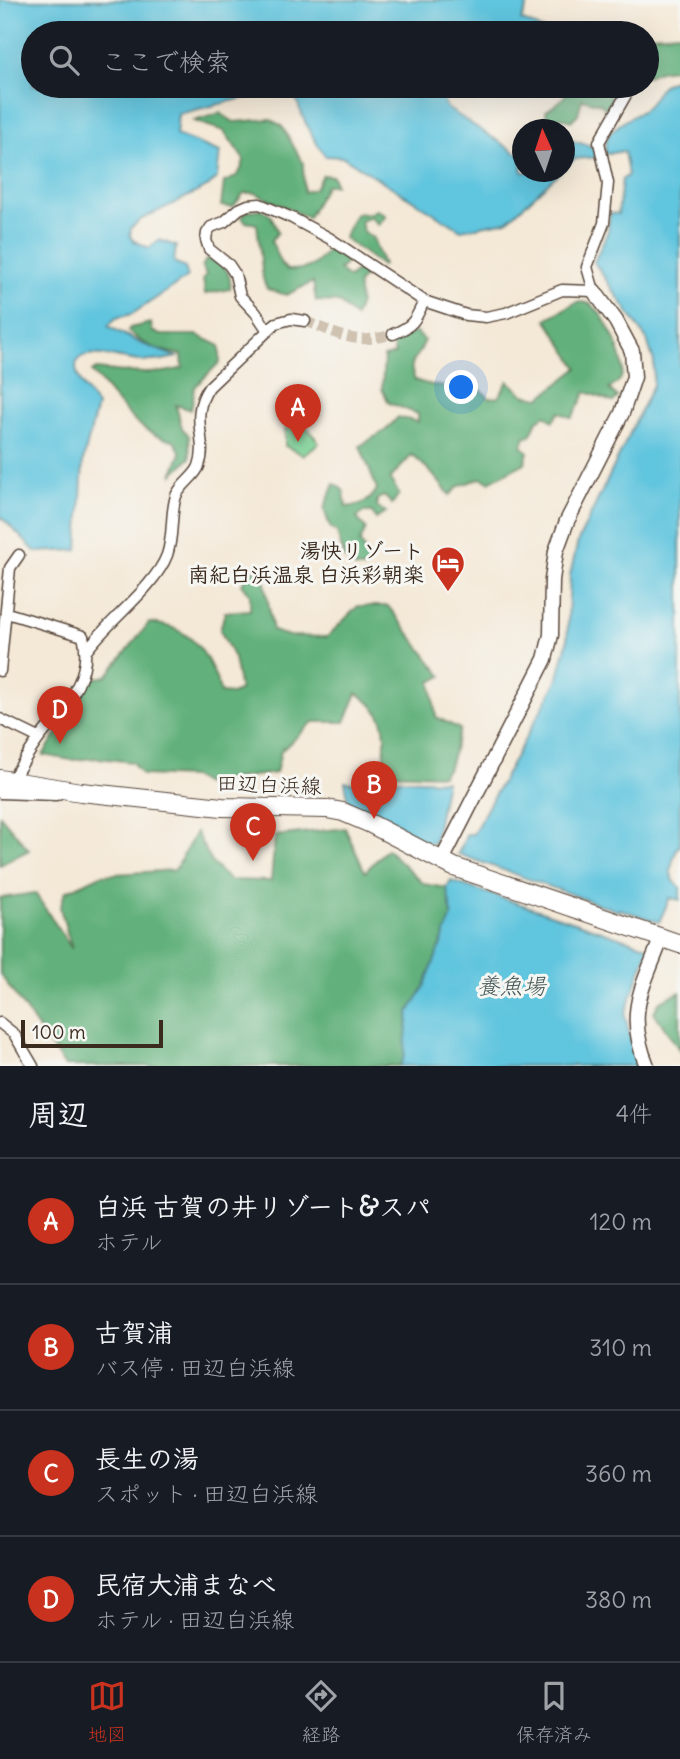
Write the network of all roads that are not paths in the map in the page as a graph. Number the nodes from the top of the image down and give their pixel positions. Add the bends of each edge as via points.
1 (624, 98) edge
2 (594, 291) junction
3 (424, 301) junction
4 (306, 321) tunnel mouth
5 (268, 331) junction
6 (393, 334) tunnel mouth
7 (19, 555) dead end
8 (7, 613) junction
9 (87, 650) junction
10 (0, 671) edge
11 (0, 719) edge
12 (39, 738) junction
13 (4, 784) edge
14 (441, 862) junction
15 (661, 939) junction
16 (680, 944) edge
17 (0, 1023) edge
18 (33, 1066) edge
19 (647, 1066) edge

1 - 2 street via 599,142 608,183 604,223 587,267
2 - 3 street via 562,290 486,317
2 - 14 street via 632,351 634,377 622,413 556,551 551,635 545,659
3 - 5 street via 329,238 260,204 248,205 211,227 206,240 209,249 229,265 240,296
3 - 6 street via 415,322
4 - 5 street via 291,319
5 - 9 street via 204,395 198,415 199,468 177,495 166,557
7 - 8 street via 10,568
8 - 9 street via 82,636
8 - 10 street
9 - 12 street via 82,678
11 - 12 street
12 - 13 street
13 - 14 main road, 田辺白浜線 via 222,807 327,809 371,824
14 - 15 main road, 田辺白浜線
15 - 16 main road, 田辺白浜線
15 - 19 street via 635,1014
17 - 18 street via 14,1034

